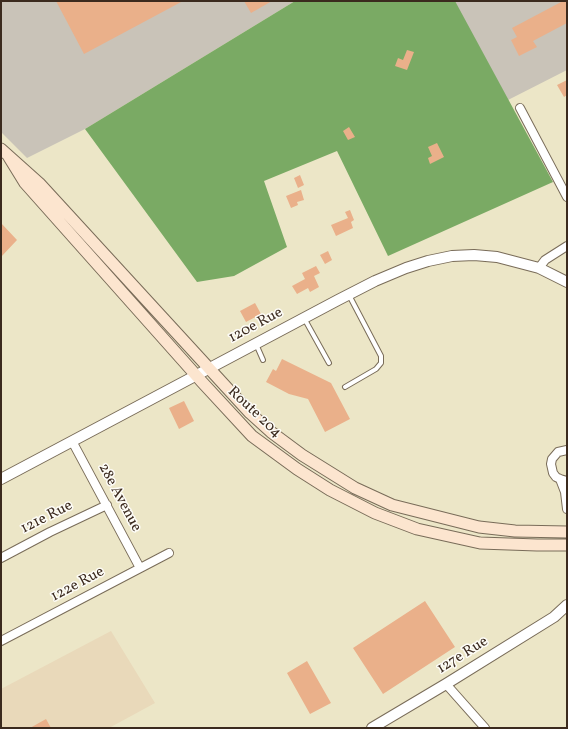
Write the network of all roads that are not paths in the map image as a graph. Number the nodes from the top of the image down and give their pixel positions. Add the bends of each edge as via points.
1 (520, 108) dead end
2 (5, 153) edge
3 (567, 197) edge
4 (567, 246) edge
5 (539, 268) junction
6 (567, 282) edge
7 (349, 294) junction
8 (304, 318) junction
9 (255, 344) junction
10 (264, 360) dead end
11 (329, 363) dead end
12 (208, 368) junction
13 (196, 375) junction
14 (345, 387) dead end
15 (72, 441) junction
16 (567, 450) edge
17 (1, 479) edge
18 (564, 480) edge
19 (107, 505) junction
20 (567, 509) edge
21 (567, 532) edge
22 (567, 545) edge
23 (169, 553) dead end
24 (1, 558) edge
25 (140, 568) junction
26 (567, 605) edge
27 (1, 641) edge
28 (446, 684) junction
29 (372, 728) edge
30 (485, 728) edge

1 - 3 street
2 - 12 main road, Route 204 via 44,188
2 - 13 main road, Route 204 via 25,183
4 - 5 street via 545,260
5 - 6 street, 120e Rue
5 - 7 street, 120e Rue via 497,257 452,256 406,268
7 - 8 street, 120e Rue
7 - 14 lane via 381,356 381,363 376,369
8 - 9 street, 120e Rue
8 - 11 lane
9 - 10 lane
9 - 12 street, 120e Rue
12 - 13 street, 120e Rue
12 - 21 main road, Route 204 via 250,413 302,455 355,488 392,505 479,527
13 - 15 street, 120e Rue
13 - 22 main road, Route 204 via 252,436 330,490 376,513 417,529 480,542 537,546
15 - 17 street, 120e Rue
15 - 19 street, 28e Avenue
16 - 18 street via 555,455 551,464 553,473
18 - 20 street
19 - 24 street, 121e Rue
19 - 25 street, 28e Avenue
23 - 25 street, 122e Rue
25 - 27 street, 122e Rue
26 - 28 street, 127e Rue via 554,617
28 - 29 street, 127e Rue
28 - 30 street

